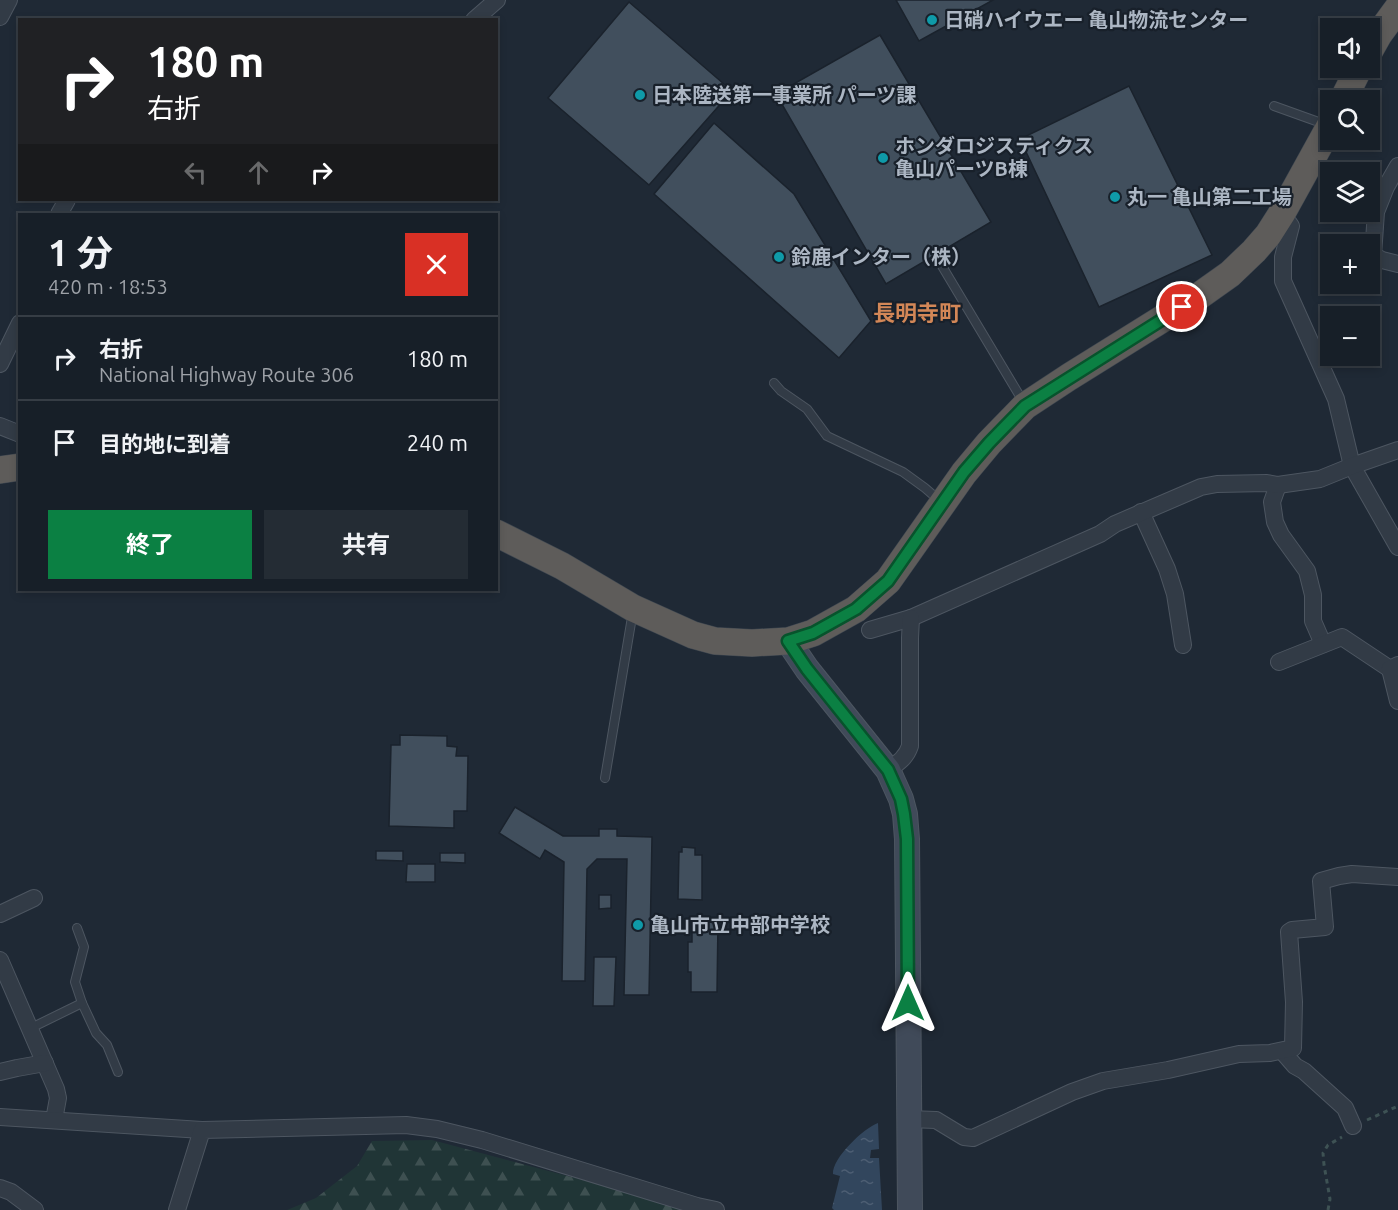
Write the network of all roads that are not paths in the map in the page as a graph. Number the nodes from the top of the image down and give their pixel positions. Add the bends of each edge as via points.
1 (9, 0) edge
2 (497, 0) edge
3 (1398, 8) edge
4 (0, 17) edge
5 (476, 18) edge
6 (1380, 33) edge
7 (1274, 106) dead end
8 (1320, 122) edge
9 (1320, 144) edge
10 (1398, 166) edge
11 (1282, 213) junction
12 (1398, 264) edge
13 (942, 266) dead end
14 (18, 327) edge
15 (0, 364) edge
16 (774, 383) dead end
17 (1025, 406) junction
18 (0, 426) edge
19 (18, 433) edge
20 (1398, 450) edge
21 (1352, 466) junction
22 (18, 467) edge
23 (0, 470) edge
24 (1278, 485) junction
25 (942, 503) junction
26 (1141, 512) junction
27 (498, 534) edge
28 (1398, 547) edge
29 (633, 608) junction
30 (911, 618) junction
31 (870, 630) dead end
32 (788, 641) junction
33 (1323, 644) junction
34 (1183, 645) dead end
35 (1279, 662) dead end
36 (1395, 668) edge
37 (1398, 701) edge
38 (888, 770) junction
39 (605, 778) dead end
40 (1398, 877) edge
41 (34, 898) dead end
42 (0, 914) edge
43 (77, 928) dead end
44 (0, 960) edge
45 (82, 1003) junction
46 (29, 1029) junction
47 (1282, 1051) junction
48 (45, 1063) junction
49 (0, 1072) edge
50 (118, 1072) dead end
51 (0, 1117) edge
52 (908, 1119) junction
53 (54, 1120) junction
54 (1353, 1126) road end
55 (202, 1130) junction
56 (0, 1188) edge
57 (35, 1210) edge
58 (177, 1210) edge
59 (716, 1210) edge
60 (910, 1210) edge

1 - 4 street
2 - 5 street
3 - 6 highway
7 - 8 lane
9 - 11 highway
10 - 12 street via 1376,212 1373,255
11 - 17 highway via 1268,235 1230,274
11 - 21 street via 1291,226 1283,257 1283,281 1336,399
13 - 17 lane
14 - 15 street
16 - 25 lane via 807,409 827,436 903,472
17 - 25 highway via 964,472
18 - 19 street
20 - 21 street
21 - 24 street via 1320,479
21 - 28 street
22 - 23 highway
24 - 26 street via 1201,487
24 - 33 street via 1272,502 1275,522 1307,571 1313,621
25 - 32 highway via 888,581 856,609 813,633
26 - 30 street
26 - 34 street via 1175,594
27 - 29 highway
29 - 32 highway via 714,641
29 - 39 lane
30 - 31 street
30 - 38 street via 910,746 907,754
32 - 38 main road
33 - 35 street
33 - 36 street via 1342,637
36 - 37 street
38 - 52 main road via 901,799 907,839
40 - 47 street via 1352,874 1321,881 1325,927 1289,932 1293,1048
41 - 42 street
43 - 45 lane via 84,947 75,982
44 - 46 street
45 - 46 lane
45 - 50 lane via 96,1033 107,1044
46 - 48 street
47 - 52 street via 1239,1054 1103,1081 972,1138 936,1120
47 - 54 street via 1345,1108
48 - 49 street
48 - 53 street via 56,1089
51 - 53 street
52 - 60 main road
53 - 55 street
55 - 58 street
55 - 59 street via 406,1125 437,1129
56 - 57 street

